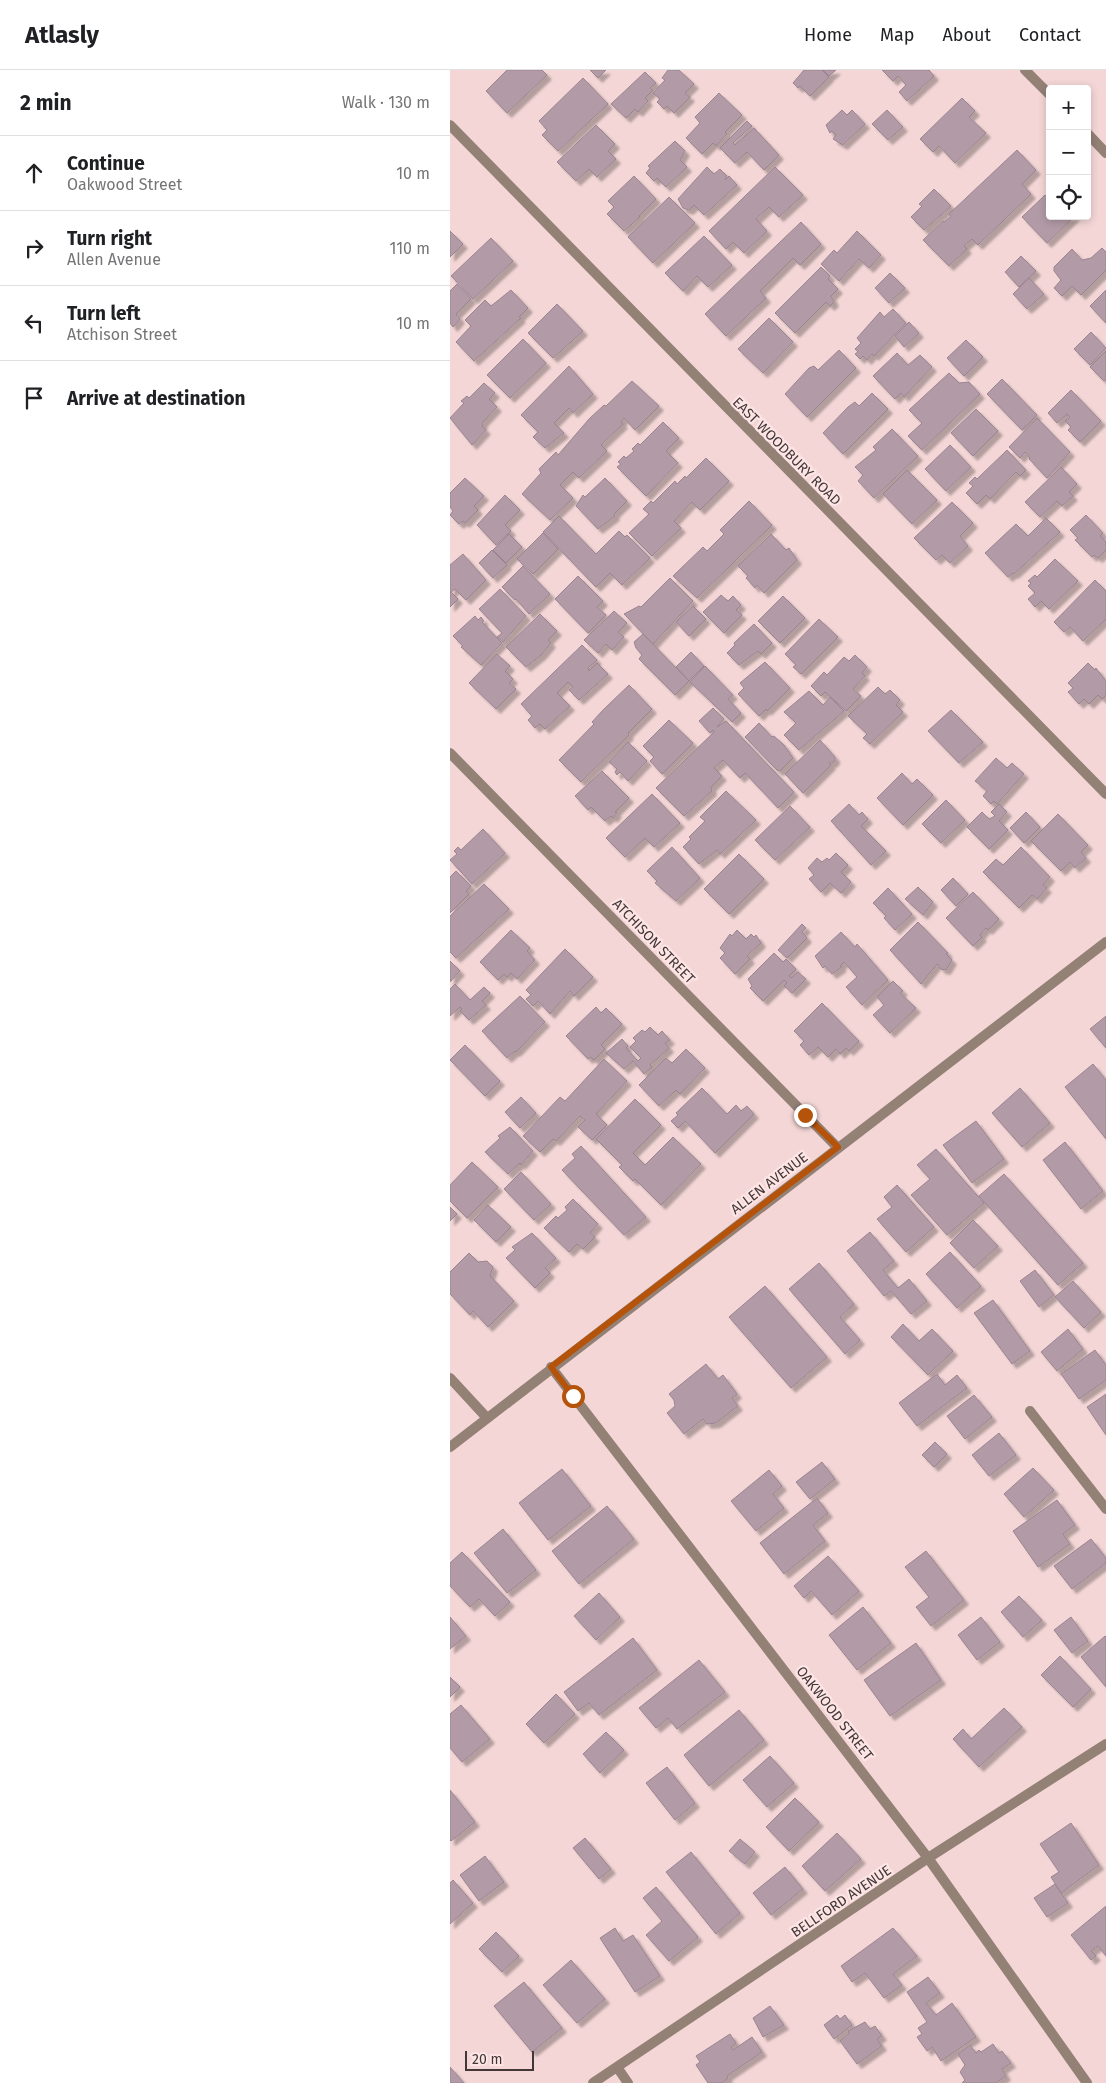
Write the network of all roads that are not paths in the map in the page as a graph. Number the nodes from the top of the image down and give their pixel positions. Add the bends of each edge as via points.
1 (1025, 70) edge
2 (1046, 91) edge
3 (450, 125) edge
4 (1091, 137) edge
5 (1106, 153) edge
6 (450, 753) edge
7 (1106, 794) edge
8 (1106, 942) edge
9 (838, 1147) junction
10 (551, 1367) junction
11 (450, 1378) edge
12 (1030, 1411) dead end
13 (487, 1418) junction
14 (450, 1447) edge
15 (1106, 1509) edge
16 (1106, 1744) edge
17 (928, 1858) junction
18 (617, 2067) junction
19 (593, 2083) edge
20 (628, 2083) edge
21 (1087, 2083) edge

1 - 2 street
3 - 7 street, EAST WOODBURY ROAD
4 - 5 street
6 - 9 street, ATCHISON STREET
8 - 9 street, ALLEN AVENUE
9 - 10 street, ALLEN AVENUE
10 - 13 street, ALLEN AVENUE
10 - 17 street, OAKWOOD STREET
11 - 13 street
12 - 15 street
13 - 14 street, ALLEN AVENUE
16 - 17 street, BELLFORD AVENUE
17 - 18 street, BELLFORD AVENUE
17 - 21 street, OAKWOOD STREET
18 - 19 street, BELLFORD AVENUE
18 - 20 street

